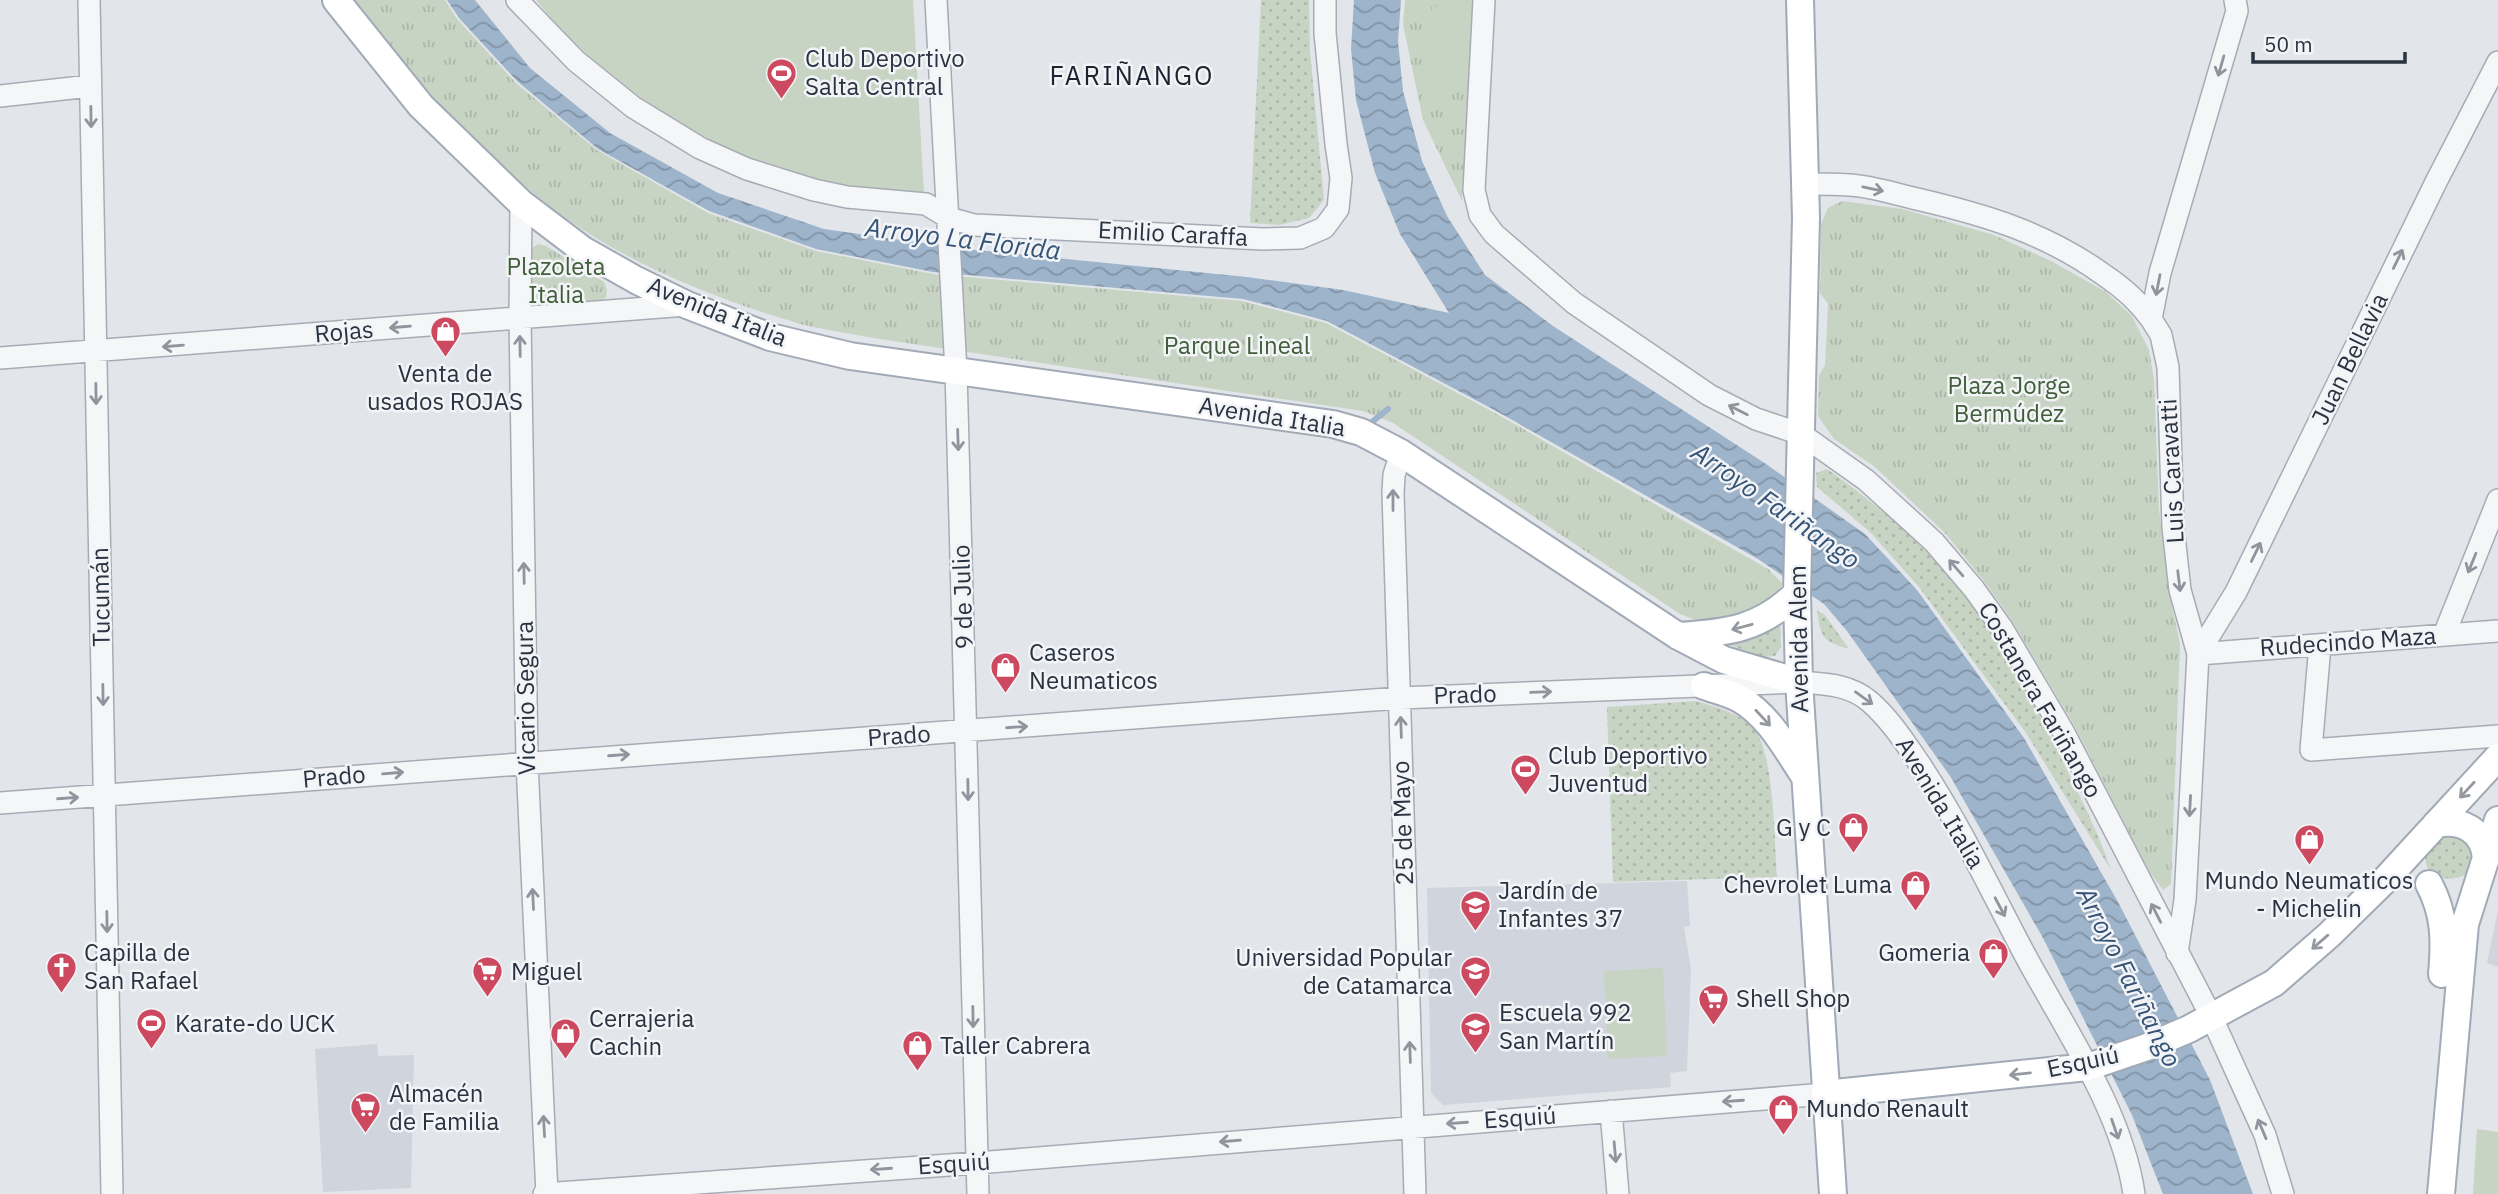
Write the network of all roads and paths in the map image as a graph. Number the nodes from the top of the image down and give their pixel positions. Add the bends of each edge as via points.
1 (89, 0) edge
2 (336, 0) edge
3 (517, 0) edge
4 (936, 0) edge
5 (1325, 0) edge
6 (1484, 0) edge
7 (1800, 0) edge
8 (2235, 0) edge
9 (2498, 62) edge
10 (90, 86) junction
11 (0, 96) edge
12 (1806, 184) junction
13 (520, 202) junction
14 (949, 218) junction
15 (687, 305) junction
16 (520, 318) junction
17 (2151, 319) junction
18 (96, 352) junction
19 (0, 358) edge
20 (956, 372) junction
21 (1801, 434) junction
22 (1401, 453) junction
23 (2498, 500) edge
24 (1797, 593) junction
25 (2498, 631) edge
26 (2444, 635) junction
27 (1678, 636) junction
28 (2319, 645) junction
29 (2198, 654) junction
30 (1799, 682) junction
31 (1704, 686) junction
32 (1400, 698) junction
33 (966, 731) junction
34 (2498, 736) edge
35 (2498, 757) edge
36 (527, 762) junction
37 (1804, 776) junction
38 (105, 796) junction
39 (0, 803) edge
40 (2498, 820) edge
41 (2428, 833) junction
42 (2482, 868) junction
43 (2429, 884) junction
44 (2177, 953) junction
45 (2200, 1022) junction
46 (2095, 1065) junction
47 (1825, 1094) junction
48 (1611, 1111) junction
49 (1413, 1126) junction
50 (977, 1163) junction
51 (112, 1194) edge
52 (546, 1194) edge
53 (978, 1194) edge
54 (1415, 1194) edge
55 (1618, 1194) edge
56 (1833, 1194) edge
57 (2134, 1194) edge
58 (2283, 1194) edge
59 (2423, 1194) edge
60 (2441, 1194) edge

1 - 10 street, Tucumán
2 - 13 main road, Avenida Italia via 421,106
3 - 14 street, Emilio Caraffa via 576,61 633,107 700,148 814,190 926,204
4 - 14 street, 9 de Julio
5 - 14 street, Emilio Caraffa via 1341,178 1338,209 1324,228 1300,238 1263,239 974,225
21 -> 6 street, Costanera Fariñango via 1756,419 1709,395 1574,303 1512,251 1480,215 1474,190
7 - 12 main road, Avenida Alem
8 -> 17 street via 2237,11 2160,273
29 -> 9 street, Juan Bellavia via 2236,592
10 - 11 street
10 -> 18 street, Tucumán
12 -> 17 street via 1879,190 1979,214 2031,233 2076,254 2114,282
12 - 21 main road, Avenida Alem
13 - 15 main road, Avenida Italia via 583,250
13 - 16 street, Vicario Segura
14 - 20 street, 9 de Julio
15 - 16 street, Rojas
15 - 20 main road, Avenida Italia via 770,337 850,356
16 -> 18 street, Rojas
36 -> 16 street, Vicario Segura
17 -> 29 street, Luis Caravatti via 2161,335 2168,367 2179,590
18 - 19 street, Rojas
18 -> 38 street, Tucumán
20 - 22 main road, Avenida Italia via 1333,424
20 -> 33 street, 9 de Julio
21 - 24 main road, Avenida Alem
44 -> 21 street, Costanera Fariñango via 2063,731 1974,589 1934,542 1866,480
22 - 27 main road, Avenida Italia
32 -> 22 street, 25 de Mayo via 1392,493
23 -> 26 street
24 -> 27 main road via 1758,623 1708,635
24 - 30 main road, Avenida Alem
25 - 26 street, Rudecindo Maza
26 - 28 street, Rudecindo Maza
27 - 30 main road, Avenida Italia via 1724,660
28 - 29 street, Rudecindo Maza
28 - 34 street via 2311,750
29 -> 44 street, Luis Caravatti via 2185,900
30 - 31 street, Prado
30 - 37 main road, Avenida Alem
30 -> 46 street, Avenida Italia via 1856,691 1895,728 1941,796 2057,1016
32 -> 31 street, Prado
31 -> 37 main road via 1738,697 1758,711
33 -> 32 street, Prado
49 -> 32 street, 25 de Mayo
36 -> 33 street, Prado
33 -> 50 street, 9 de Julio
35 -> 41 main road, Esquiú
38 -> 36 street, Prado
52 -> 36 street, Vicario Segura
37 - 47 main road, Avenida Alem
39 -> 38 street, Prado
38 -> 51 street, Tucumán
40 - 42 main road
41 - 42 main road via 2460,823 2471,828 2484,846
41 - 43 main road via 2416,852 2421,875
41 -> 45 main road, Esquiú via 2384,881 2274,983
42 - 43 main road via 2471,885 2450,891
42 - 60 main road via 2469,904 2462,948
43 - 59 main road via 2442,914 2445,947
44 - 45 street, Costanera Fariñango
45 - 46 main road, Esquiú
58 -> 45 street, Costanera Fariñango via 2265,1135
46 -> 47 main road, Esquiú
46 -> 57 street, Avenida Italia
47 -> 48 street, Esquiú
47 - 56 main road, Avenida Alem
48 -> 49 street, Esquiú
48 -> 55 street
49 -> 50 street, Esquiú
49 - 54 street, 25 de Mayo
50 -> 52 street, Esquiú
50 - 53 street, 9 de Julio

